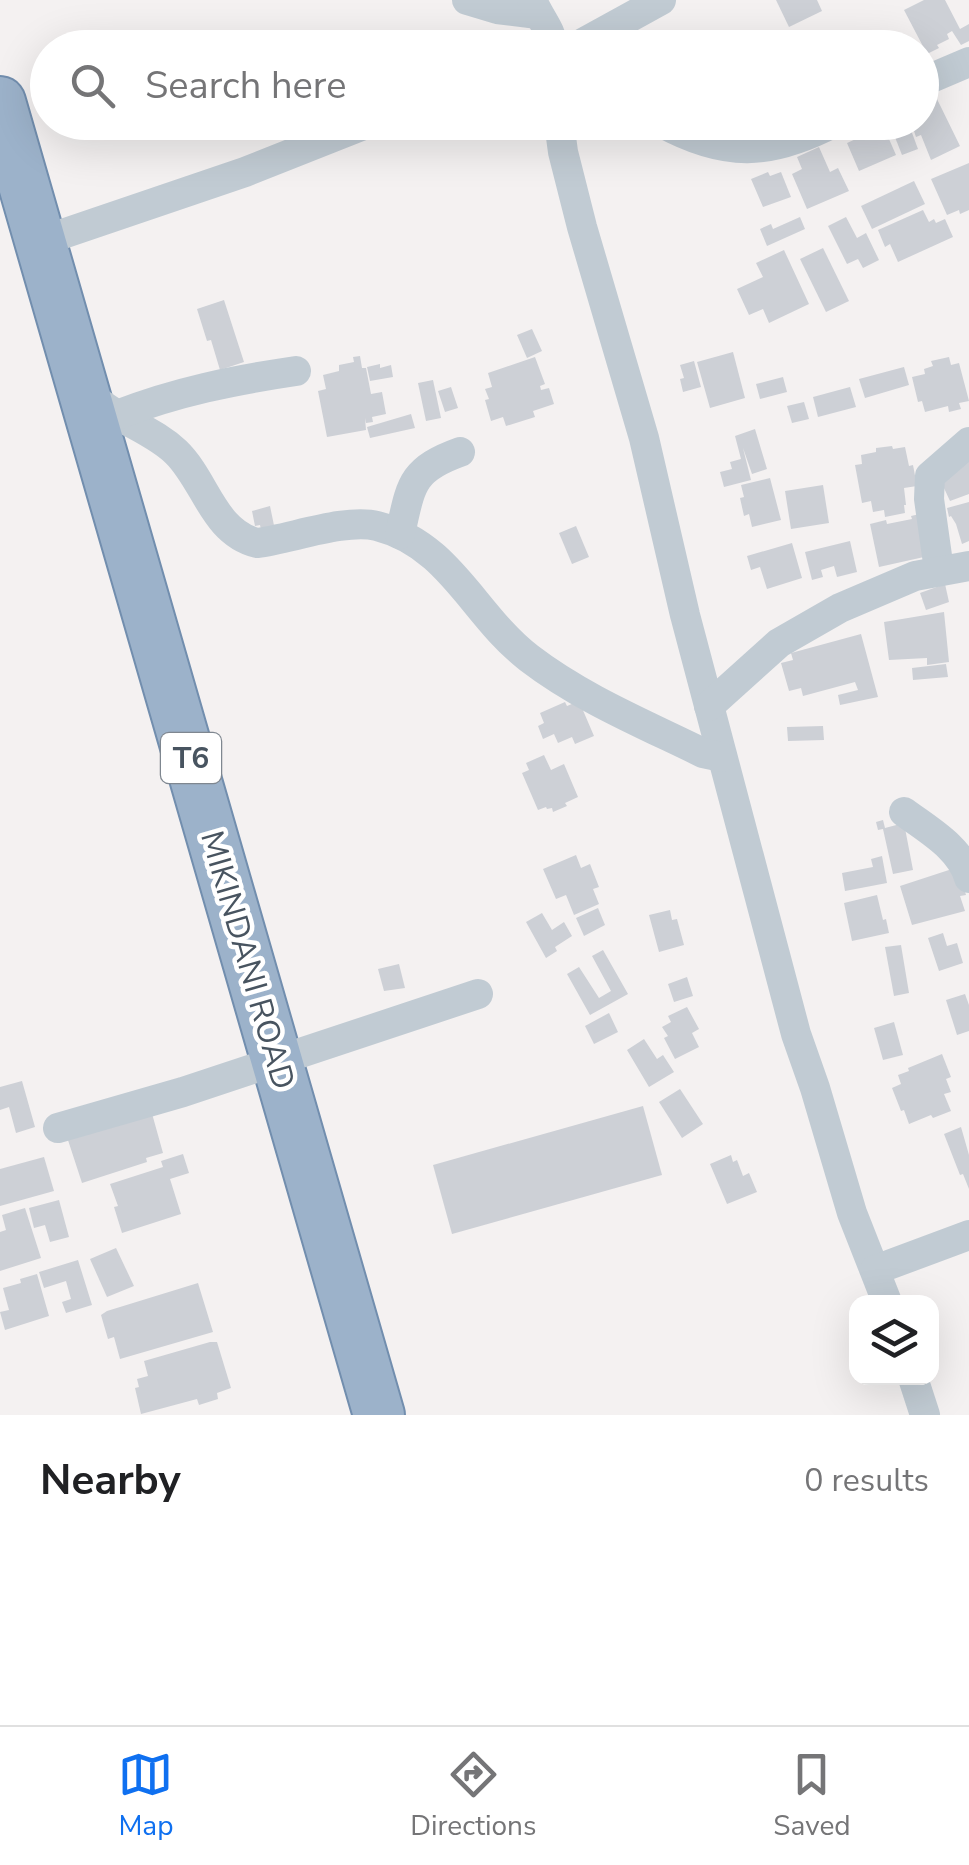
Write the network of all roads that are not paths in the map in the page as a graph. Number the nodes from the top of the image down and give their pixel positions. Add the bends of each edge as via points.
1 (467, 0) edge
2 (661, 0) edge
3 (535, 7) edge
4 (550, 30) edge
5 (611, 30) edge
6 (969, 62) edge
7 (939, 75) edge
8 (0, 102) edge
9 (325, 140) edge
10 (561, 140) edge
11 (696, 140) edge
12 (791, 140) edge
13 (42, 241) junction
14 (296, 371) dead end
15 (100, 403) junction
16 (969, 442) edge
17 (460, 452) dead end
18 (400, 534) junction
19 (954, 568) edge
20 (709, 706) junction
21 (722, 757) junction
22 (904, 812) dead end
23 (967, 867) edge
24 (478, 994) dead end
25 (277, 1062) junction
26 (58, 1128) dead end
27 (969, 1234) edge
28 (875, 1270) junction
29 (884, 1295) edge
30 (914, 1385) edge
31 (379, 1415) edge
32 (925, 1415) edge

1 - 3 street via 497,9
2 - 5 street
3 - 4 street
6 - 7 street
8 - 13 highway, MIKINDANI ROAD / T6
9 - 13 street
10 - 20 street
11 - 12 street via 742,150
13 - 15 highway, MIKINDANI ROAD / T6
14 - 15 street via 150,402
15 - 18 street via 176,453 227,526 246,540 354,524
15 - 25 highway, MIKINDANI ROAD / T6
16 - 19 street via 930,476 929,499
17 - 18 street via 418,477
18 - 21 street via 446,566 488,619 554,676
19 - 20 street via 872,592 779,643
20 - 21 street
21 - 28 street via 796,1034
22 - 23 street
24 - 25 street
25 - 26 street
25 - 31 highway, MIKINDANI ROAD / T6
27 - 28 street
28 - 29 street
30 - 32 street

